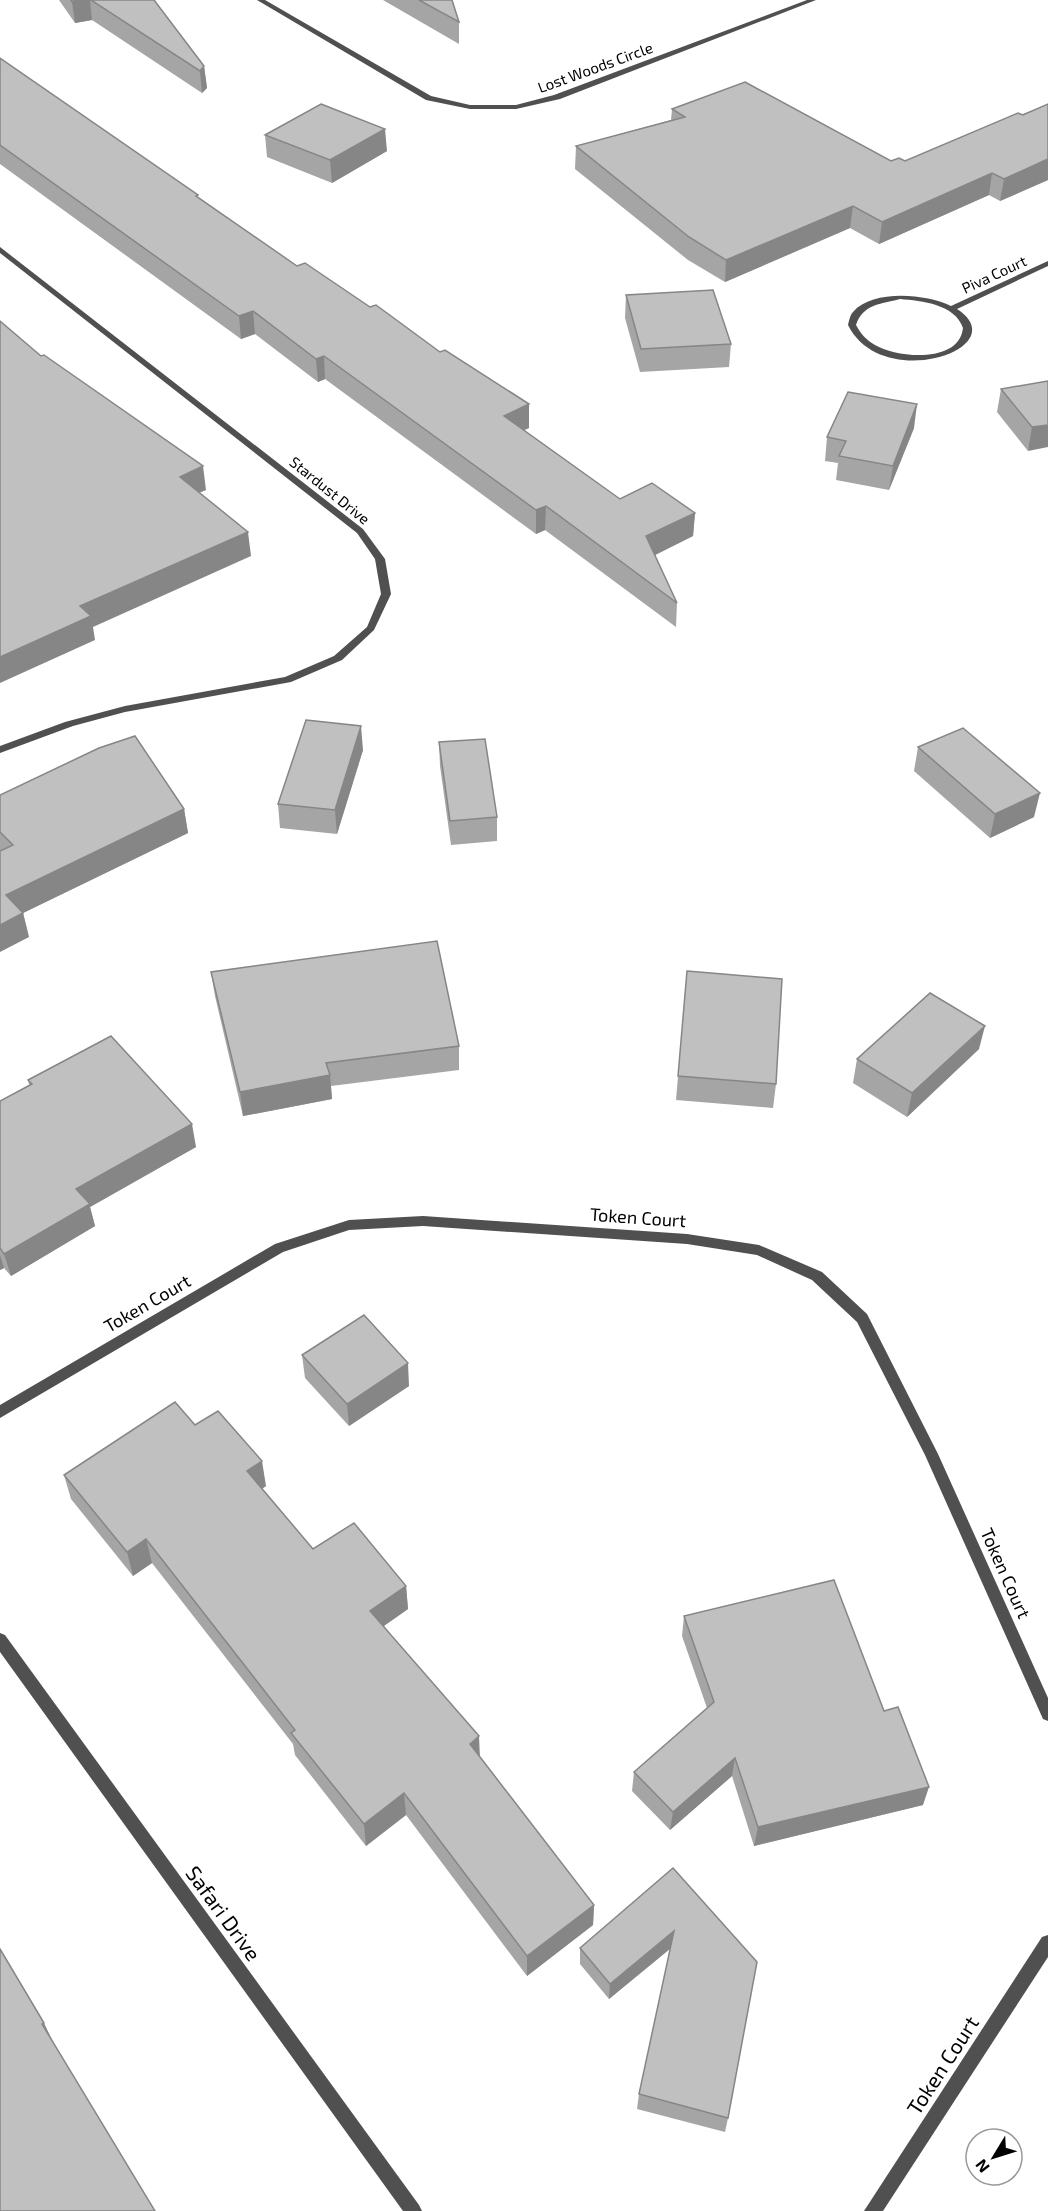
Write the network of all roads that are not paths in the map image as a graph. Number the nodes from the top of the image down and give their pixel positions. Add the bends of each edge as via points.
1 (260, 0) edge
2 (813, 0) edge
3 (0, 249) edge
4 (1048, 263) edge
5 (951, 309) junction
6 (0, 750) edge
7 (0, 1413) edge
8 (0, 1640) edge
9 (1048, 1714) edge
10 (1048, 1943) edge
11 (413, 2211) edge
12 (873, 2211) edge

1 - 2 street, Lost Woods Circle via 429,98 470,107 516,107 557,97
3 - 6 street, Stardust Drive via 360,531 380,559 386,594 371,628 338,658 287,681 125,709 69,724
4 - 5 street, Piva Court
5 - 5 street, Piva Court via 963,318 967,338 959,348 928,358 888,355 859,340 853,330 852,321 858,311 883,299 919,298
7 - 9 street, Token Court via 279,1248 349,1225 423,1221 687,1239 759,1250 817,1276 862,1318 931,1454
8 - 11 street, Safari Drive
10 - 12 street, Token Court

